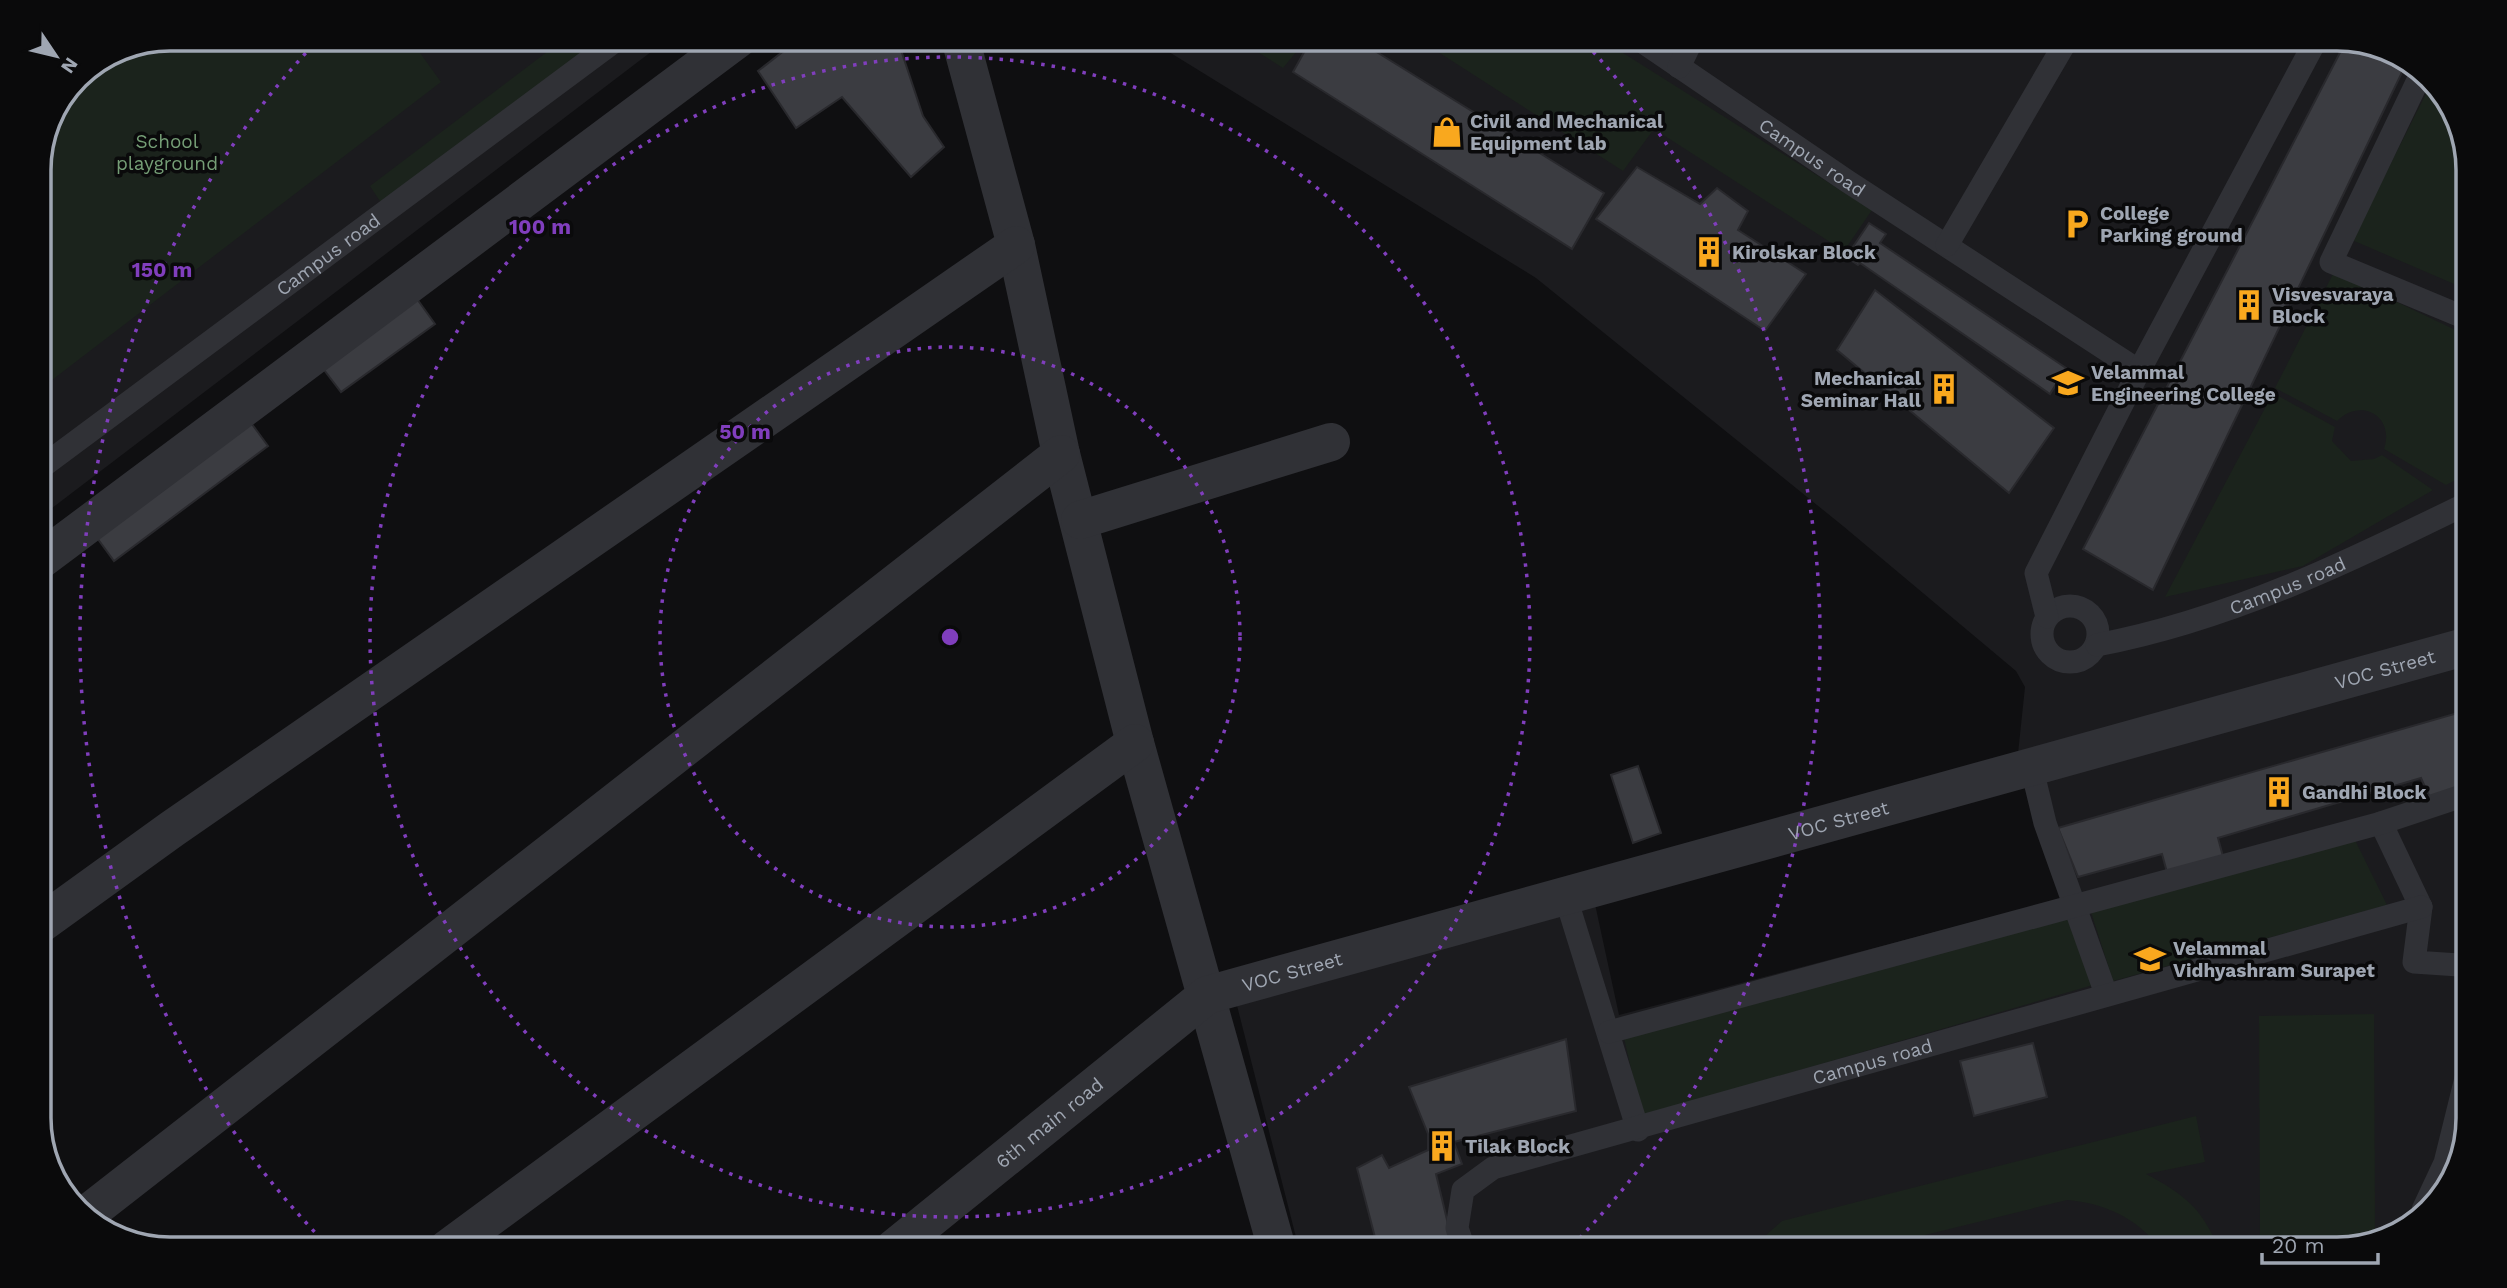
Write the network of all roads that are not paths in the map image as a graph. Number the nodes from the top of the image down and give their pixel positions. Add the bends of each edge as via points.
1 (602, 51) edge
2 (722, 51) edge
3 (964, 51) edge
4 (1656, 51) edge
5 (1687, 51) edge
6 (2060, 51) edge
7 (2310, 51) edge
8 (1679, 67) junction
9 (2417, 81) edge
10 (1016, 245) junction
11 (1947, 245) junction
12 (2456, 314) edge
13 (2139, 370) junction
14 (1331, 442) dead end
15 (1061, 454) junction
16 (51, 460) edge
17 (2456, 509) edge
18 (1080, 520) junction
19 (51, 552) edge
20 (2047, 617) junction
21 (2097, 645) junction
22 (2456, 649) edge
23 (1135, 743) junction
24 (2031, 765) junction
25 (2456, 798) edge
26 (2381, 823) junction
27 (1565, 895) junction
28 (2076, 904) junction
29 (2421, 907) junction
30 (51, 916) edge
31 (2456, 965) edge
32 (2106, 993) junction
33 (1207, 995) junction
34 (1609, 1032) junction
35 (2456, 1121) edge
36 (1638, 1129) junction
37 (2433, 1190) edge
38 (93, 1209) edge
39 (465, 1237) edge
40 (909, 1237) edge
41 (1273, 1237) edge
42 (1460, 1237) edge

1 - 16 lane, Campus road
2 - 19 street
3 - 10 street
4 - 8 lane, Campus road
5 - 8 lane
6 - 11 lane
7 - 13 lane
8 - 11 lane, Campus road
9 - 12 lane via 2331,262
10 - 15 street
10 - 30 street
11 - 13 lane, Campus road
13 - 20 lane via 2036,573
14 - 18 street
15 - 18 street
15 - 38 street
17 - 21 lane, Campus road via 2338,567 2253,600 2158,633
18 - 23 street
20 - 21 lane via 2067,605 2089,612 2099,634
20 - 21 lane via 2042,640 2056,659 2079,661
22 - 24 street, VOC Street
23 - 33 street
23 - 39 street
24 - 27 street, VOC Street
24 - 28 lane via 2045,823
25 - 26 lane
26 - 28 lane
26 - 29 lane
27 - 33 street, VOC Street
27 - 34 lane
28 - 32 lane
28 - 34 lane
29 - 31 lane via 2414,962
29 - 32 lane, Campus road
32 - 36 lane, Campus road
33 - 40 street, 6th main road
33 - 41 street
34 - 36 lane
35 - 37 lane
36 - 42 lane, Campus road via 1493,1168 1463,1190

